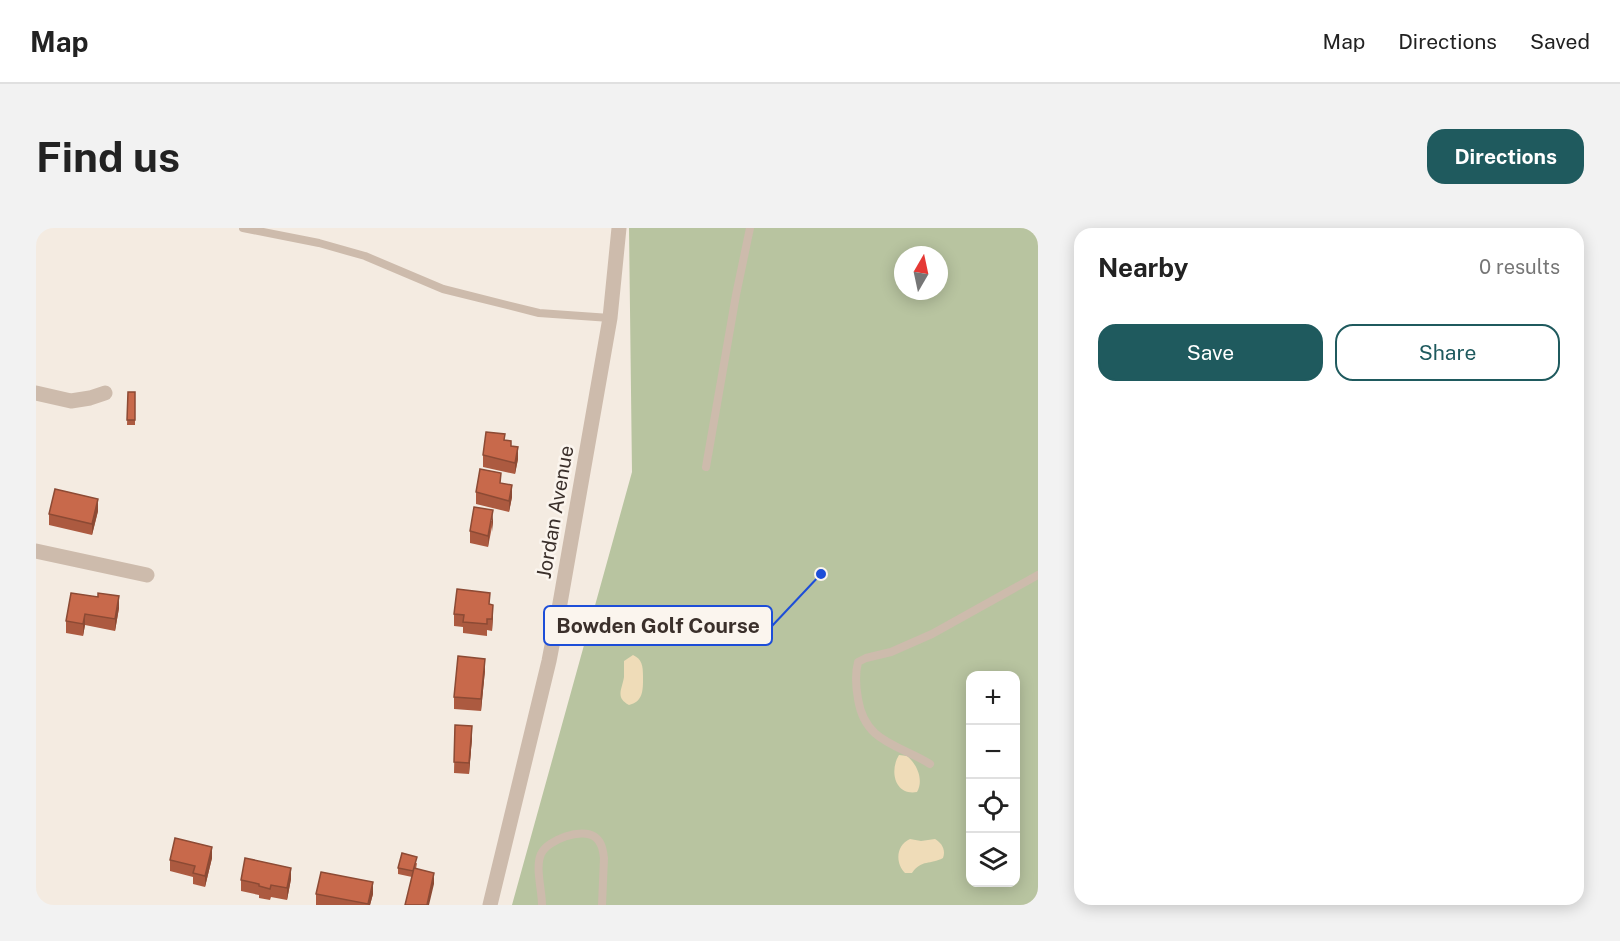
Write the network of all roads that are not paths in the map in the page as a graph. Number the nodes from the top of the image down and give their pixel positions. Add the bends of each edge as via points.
1 (243, 228) edge
2 (619, 228) edge
3 (750, 228) edge
4 (609, 318) junction
5 (36, 393) edge
6 (105, 393) dead end
7 (705, 467) dead end
8 (36, 551) edge
9 (147, 575) dead end
10 (1038, 575) edge
11 (930, 764) dead end
12 (490, 905) edge
13 (542, 905) edge
14 (602, 905) edge

1 - 4 lane via 365,256 443,289 539,313
2 - 4 street, Jordan Avenue
3 - 7 lane
4 - 12 street, Jordan Avenue via 549,662
5 - 6 street via 71,401
8 - 9 street
10 - 11 lane via 932,634 858,662 860,708 870,729
13 - 14 lane via 541,853 551,843 582,833 597,838 603,851

